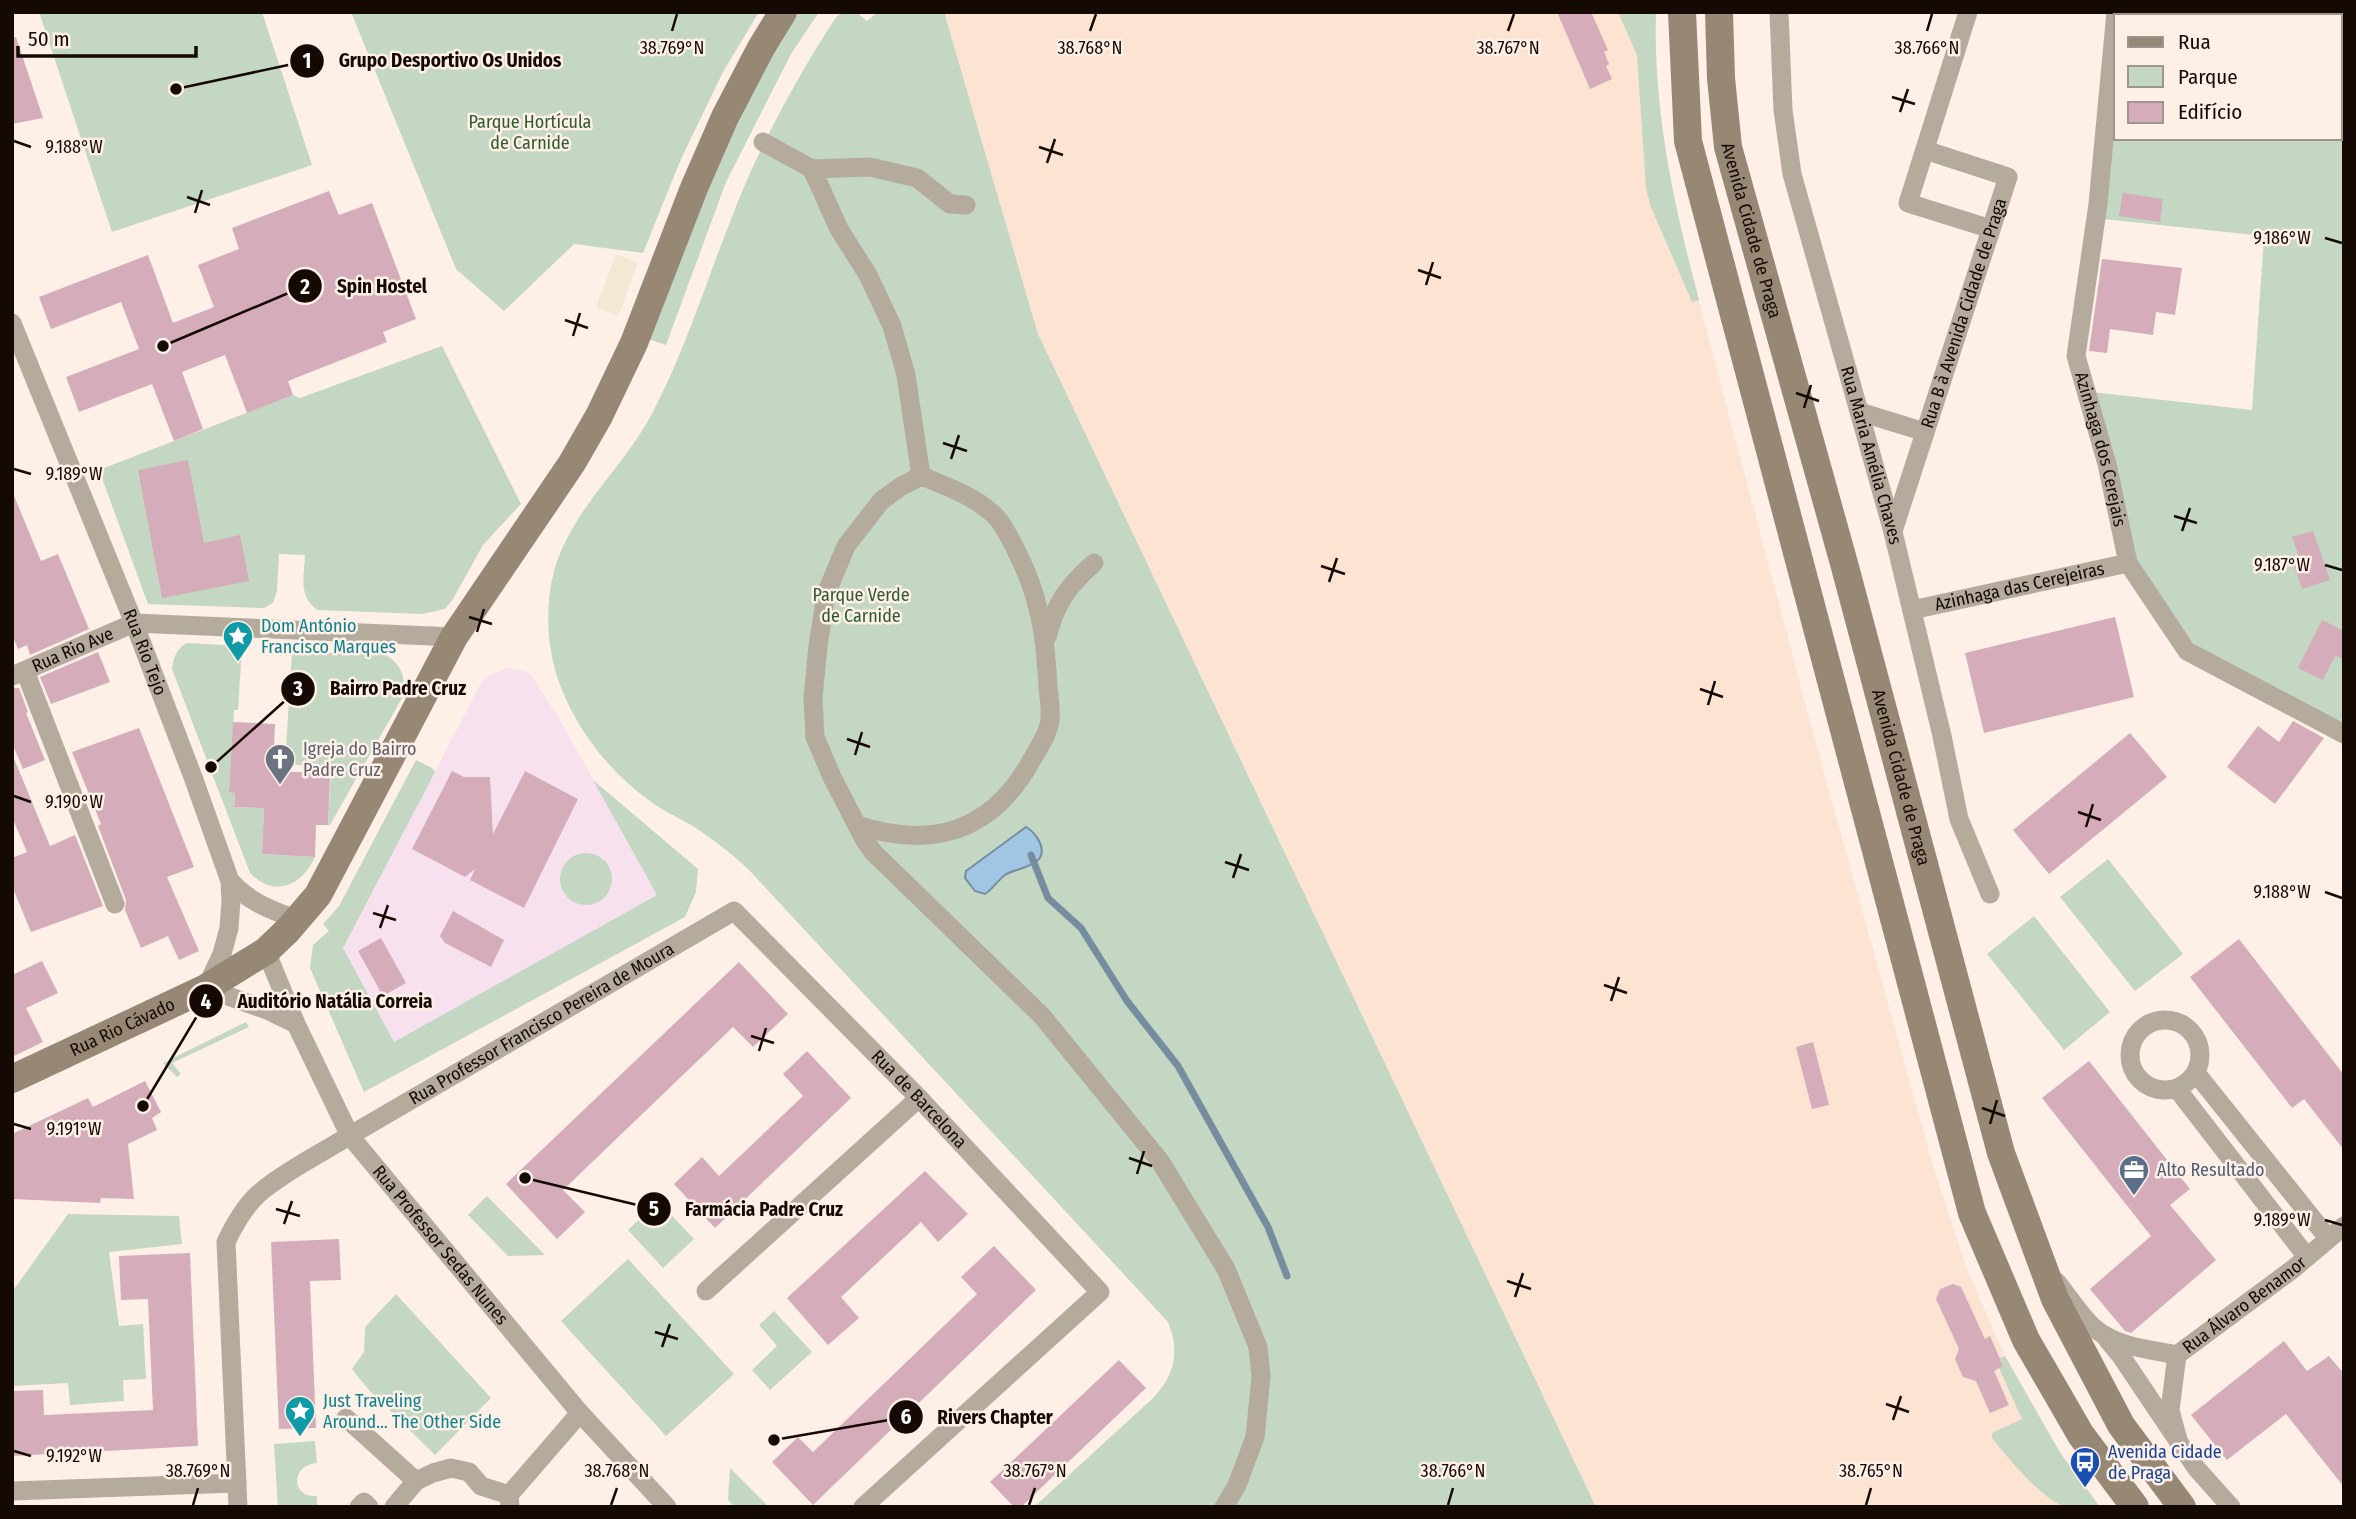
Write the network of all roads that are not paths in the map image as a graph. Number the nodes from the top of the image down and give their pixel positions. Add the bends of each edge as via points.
1 (783, 12) edge
2 (1682, 12) edge
3 (1719, 12) edge
4 (1779, 12) edge
5 (1968, 12) edge
6 (2114, 33) edge
7 (763, 142) dead end
8 (1925, 150) junction
9 (812, 169) junction
10 (966, 205) dead end
11 (1991, 229) junction
12 (12, 323) edge
13 (1860, 412) junction
14 (1925, 432) junction
15 (921, 476) junction
16 (1893, 533) junction
17 (1094, 563) dead end
18 (2128, 563) junction
19 (1912, 610) junction
20 (134, 623) junction
21 (454, 637) junction
22 (1045, 642) junction
23 (19, 673) edge
24 (2344, 734) edge
25 (857, 825) junction
26 (230, 881) junction
27 (1990, 894) dead end
28 (115, 904) dead end
29 (734, 911) joint
30 (297, 920) junction
31 (266, 951) junction
32 (206, 988) junction
33 (296, 1024) junction
34 (2196, 1073) junction
35 (12, 1079) edge
36 (2176, 1089) junction
37 (919, 1098) junction
38 (350, 1136) junction
39 (2336, 1232) edge
40 (2307, 1257) junction
41 (2042, 1264) junction
42 (706, 1291) dead end
43 (2102, 1334) junction
44 (2177, 1355) junction
45 (580, 1413) junction
46 (346, 1418) dead end
47 (2178, 1440) junction
48 (416, 1482) junction
49 (237, 1483) junction
50 (12, 1491) edge
51 (510, 1501) edge
52 (238, 1507) edge
53 (359, 1507) edge
54 (369, 1507) edge
55 (394, 1507) edge
56 (667, 1507) edge
57 (863, 1507) edge
58 (1224, 1507) edge
59 (2135, 1507) edge
60 (2182, 1507) edge
61 (2231, 1507) edge

1 - 21 main road, Rua Rio Cávado via 725,117 634,343 598,416 572,463
2 - 59 main road via 1688,141 1972,1213 2026,1340 2081,1435
3 - 41 main road, Avenida Cidade de Praga via 1728,147 2001,1153
4 - 13 street, Rua Maria Amélia Chaves via 1783,110 1792,174
5 - 8 street
6 - 18 street, Azinhaga dos Cerejais via 2098,205 2076,356 2107,464
7 - 9 street
8 - 11 street, Rua B à Avenida Cidade de Praga via 2008,177
8 - 11 street via 1908,203
9 - 10 street via 870,167 917,178 950,204
9 - 15 street via 892,326 906,374
11 - 14 street, Rua B à Avenida Cidade de Praga
12 - 20 street, Rua Rio Tejo
13 - 14 street
13 - 16 street, Rua Maria Amélia Chaves
14 - 16 street, Rua B à Avenida Cidade de Praga
15 - 22 street via 965,494 995,514 1024,564
15 - 25 street via 881,501 846,547 826,593 813,698 815,737
16 - 19 street, Rua Maria Amélia Chaves
17 - 22 street via 1070,584 1054,611
18 - 19 street, Azinhaga das Cerejeiras
18 - 24 street, Azinhaga dos Cerejais via 2188,651
19 - 27 street, Rua Maria Amélia Chaves via 1959,819
20 - 21 street
20 - 23 street, Rua Rio Ave
20 - 26 street, Rua Rio Tejo
21 - 30 main road, Rua Rio Cávado via 325,884
22 - 25 street via 1050,721 1029,766 1007,795 971,823 943,834 903,836
23 - 28 street
25 - 58 street via 873,852 1033,1007 1073,1054 1160,1161 1226,1269 1258,1347 1261,1377 1255,1437
26 - 30 street via 254,902
26 - 32 street, Rua Rio Tejo via 229,928
29 - 37 street, Rua de Barcelona
29 - 38 street, Rua Professor Francisco Pereira de Moura
30 - 31 main road, Rua Rio Cávado
31 - 32 main road, Rua Rio Cávado
31 - 33 street, Rua Professor Sedas Nunes
32 - 33 street
32 - 35 main road, Rua Rio Cávado
33 - 38 street, Rua Professor Sedas Nunes
34 - 36 street
34 - 36 street via 2200,1049 2189,1028 2166,1020 2143,1027 2131,1048 2134,1072 2152,1088
34 - 39 street
36 - 40 street
37 - 42 street
37 - 57 street, Rua de Barcelona via 1100,1292
38 - 45 street, Rua Professor Sedas Nunes
38 - 49 street, Rua Professor Francisco Pereira de Moura via 258,1192 226,1242
39 - 40 street, Rua Álvaro Benamor
40 - 44 street, Rua Álvaro Benamor
41 - 43 street
41 - 60 main road, Avenida Cidade de Praga via 2055,1299 2121,1425
43 - 44 street via 2121,1344
43 - 47 street
44 - 47 street via 2170,1410
45 - 51 street
45 - 56 street, Rua Professor Sedas Nunes
46 - 48 street
47 - 61 street
48 - 51 street via 451,1468 469,1472 481,1486
48 - 55 street
49 - 50 street
49 - 52 street, Rua Professor Francisco Pereira de Moura
53 - 54 street via 364,1502

